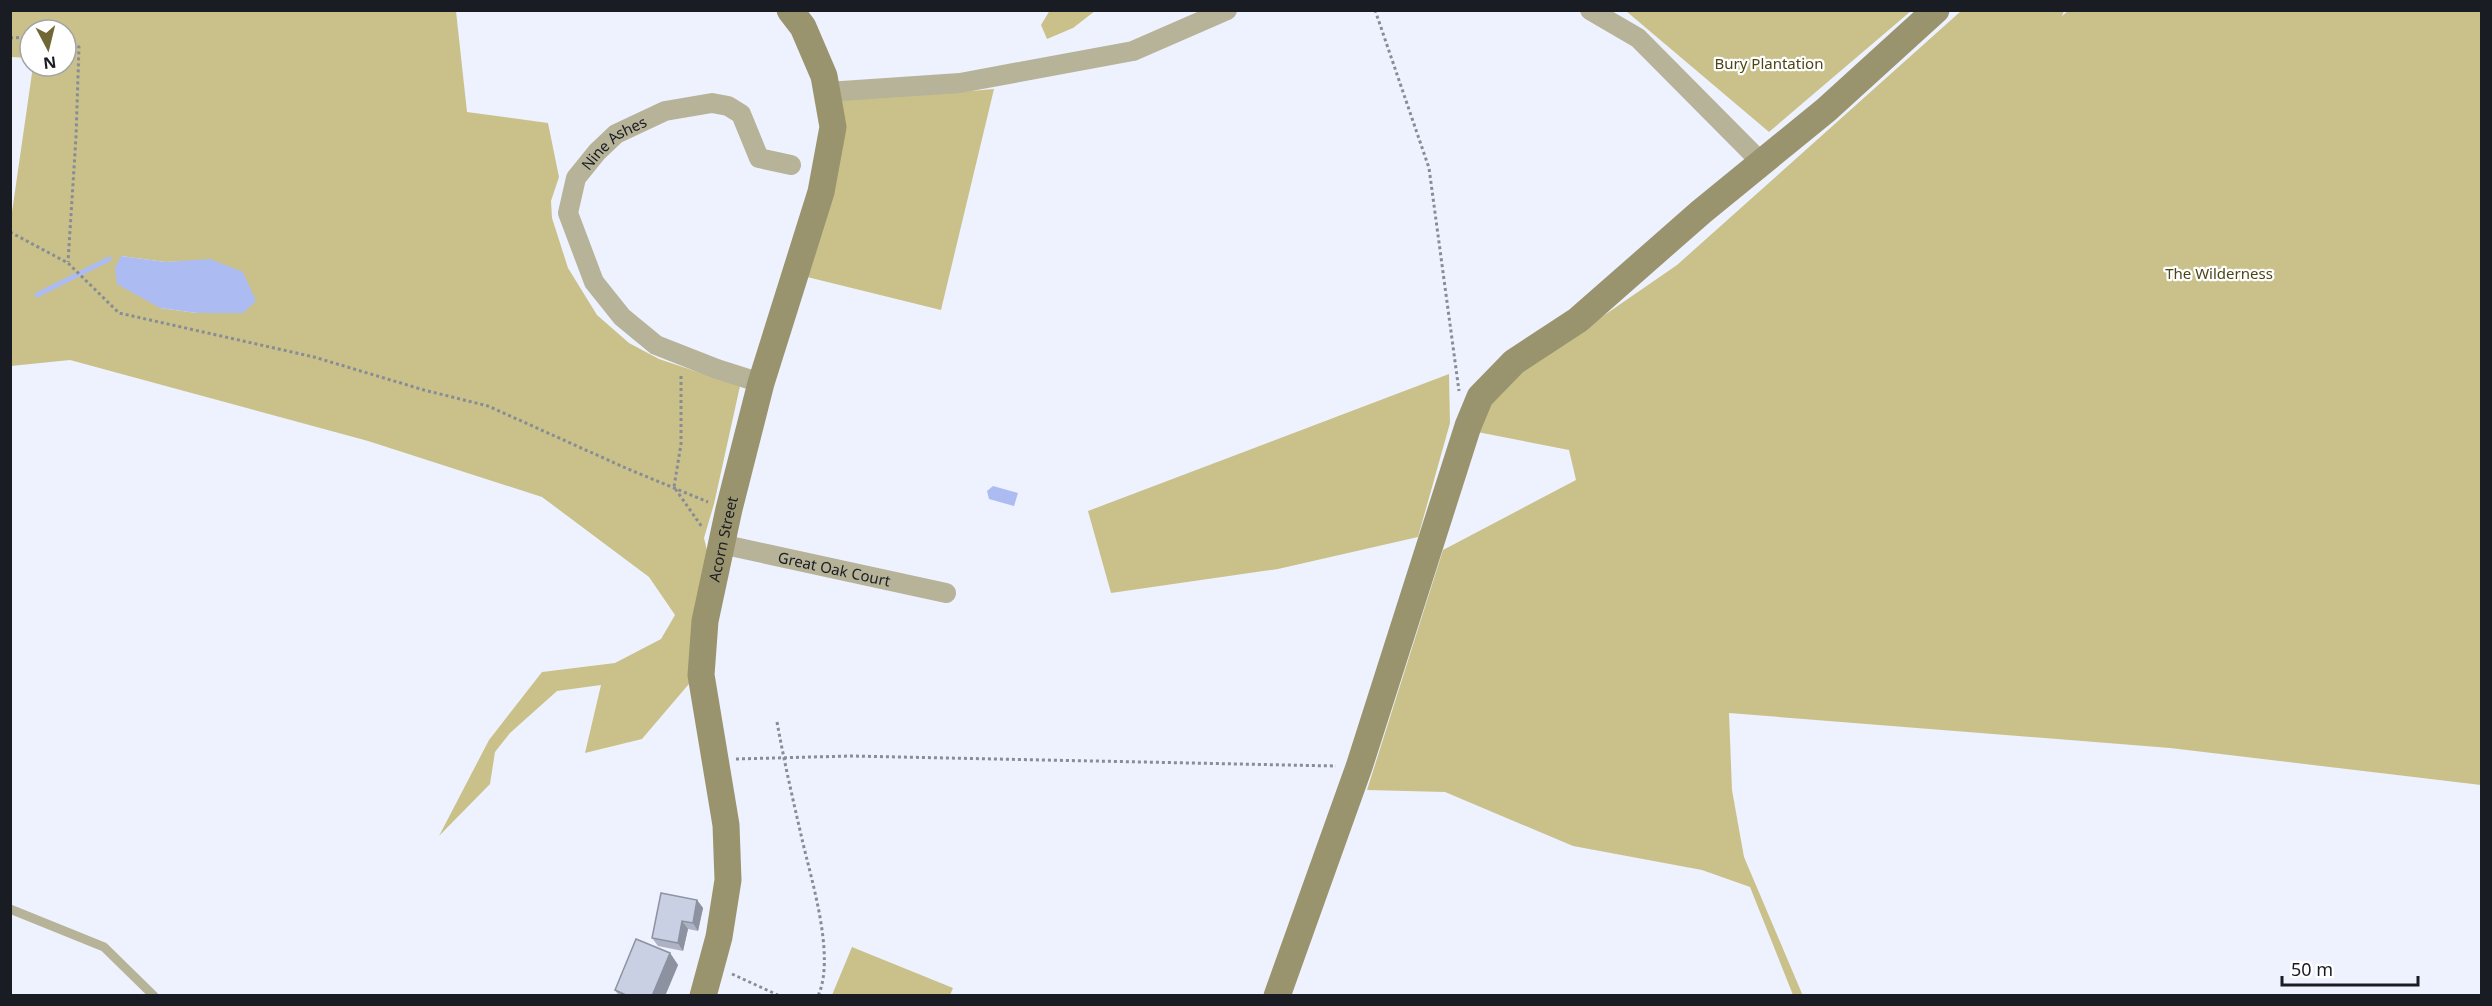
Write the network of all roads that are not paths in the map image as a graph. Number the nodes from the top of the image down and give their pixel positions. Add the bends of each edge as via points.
1 (790, 10) edge
2 (1227, 10) edge
3 (1590, 10) edge
4 (1936, 10) edge
5 (827, 92) junction
6 (1763, 164) junction
7 (791, 165) dead end
8 (761, 383) junction
9 (721, 540) junction
10 (946, 593) dead end
11 (10, 909) edge
12 (154, 996) edge
13 (703, 996) edge
14 (1277, 996) edge

1 - 5 main road, Acorn Street via 803,27
2 - 5 street via 1133,51 960,83
3 - 6 street via 1638,38
4 - 6 main road
5 - 8 main road, Acorn Street via 833,127 821,192
6 - 14 main road via 1701,212 1578,320 1514,362 1480,397 1359,767
7 - 8 street, Nine Ashes via 759,158 741,114 728,106 712,103 665,111 616,134 597,152 576,178 568,213 594,282 630,324 656,345
8 - 9 main road, Acorn Street
9 - 10 street, Great Oak Court
9 - 13 main road, Acorn Street via 705,621 701,675 726,825 728,880
11 - 12 lane via 104,947

